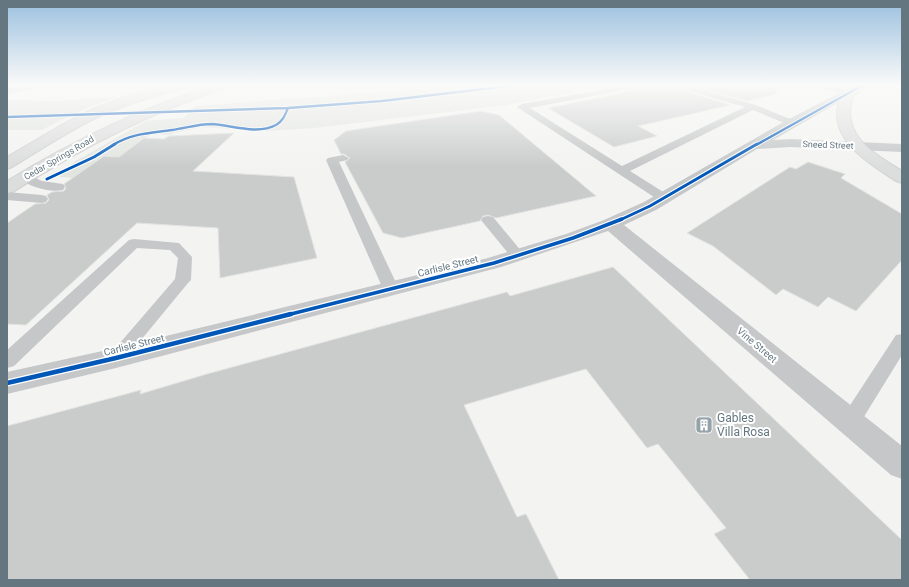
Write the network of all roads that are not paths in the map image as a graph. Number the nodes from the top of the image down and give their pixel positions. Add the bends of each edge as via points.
1 (96, 112) edge
2 (148, 112) edge
3 (530, 112) edge
4 (742, 112) edge
5 (766, 112) edge
6 (812, 112) edge
7 (842, 112) edge
8 (792, 123) junction
9 (753, 145) junction
10 (858, 146) junction
11 (902, 148) edge
12 (343, 158) dead end
13 (7, 164) edge
14 (622, 171) junction
15 (25, 177) junction
16 (902, 178) edge
17 (59, 187) dead end
18 (7, 188) edge
19 (7, 196) edge
20 (664, 198) junction
21 (42, 199) dead end
22 (368, 206) dead end
23 (354, 208) junction
24 (488, 220) dead end
25 (611, 224) junction
26 (517, 255) junction
27 (391, 288) junction
28 (902, 340) edge
29 (116, 358) junction
30 (7, 361) edge
31 (7, 383) edge
32 (850, 422) junction
33 (902, 465) edge

1 - 13 main road
2 - 15 main road, Cedar Springs Road via 113,128
3 - 14 lane
4 - 14 lane
5 - 8 lane
6 - 8 street, Carlisle Street
7 - 10 main road via 841,117 848,132
8 - 9 street, Carlisle Street
9 - 10 street, Sneed Street
9 - 20 street, Carlisle Street
10 - 11 street, Sneed Street
10 - 16 main road
12 - 23 lane via 332,160
14 - 20 lane
15 - 17 lane via 39,184
15 - 18 main road, Cedar Springs Road
19 - 21 lane
20 - 25 street, Carlisle Street
22 - 23 lane
23 - 27 lane
24 - 26 lane
25 - 26 street, Carlisle Street
25 - 32 street, Vine Street
26 - 27 street, Carlisle Street
27 - 29 street, Carlisle Street
28 - 32 lane
29 - 30 lane via 183,280 185,257 174,246 134,243
29 - 31 street, Carlisle Street
32 - 33 street, Vine Street

